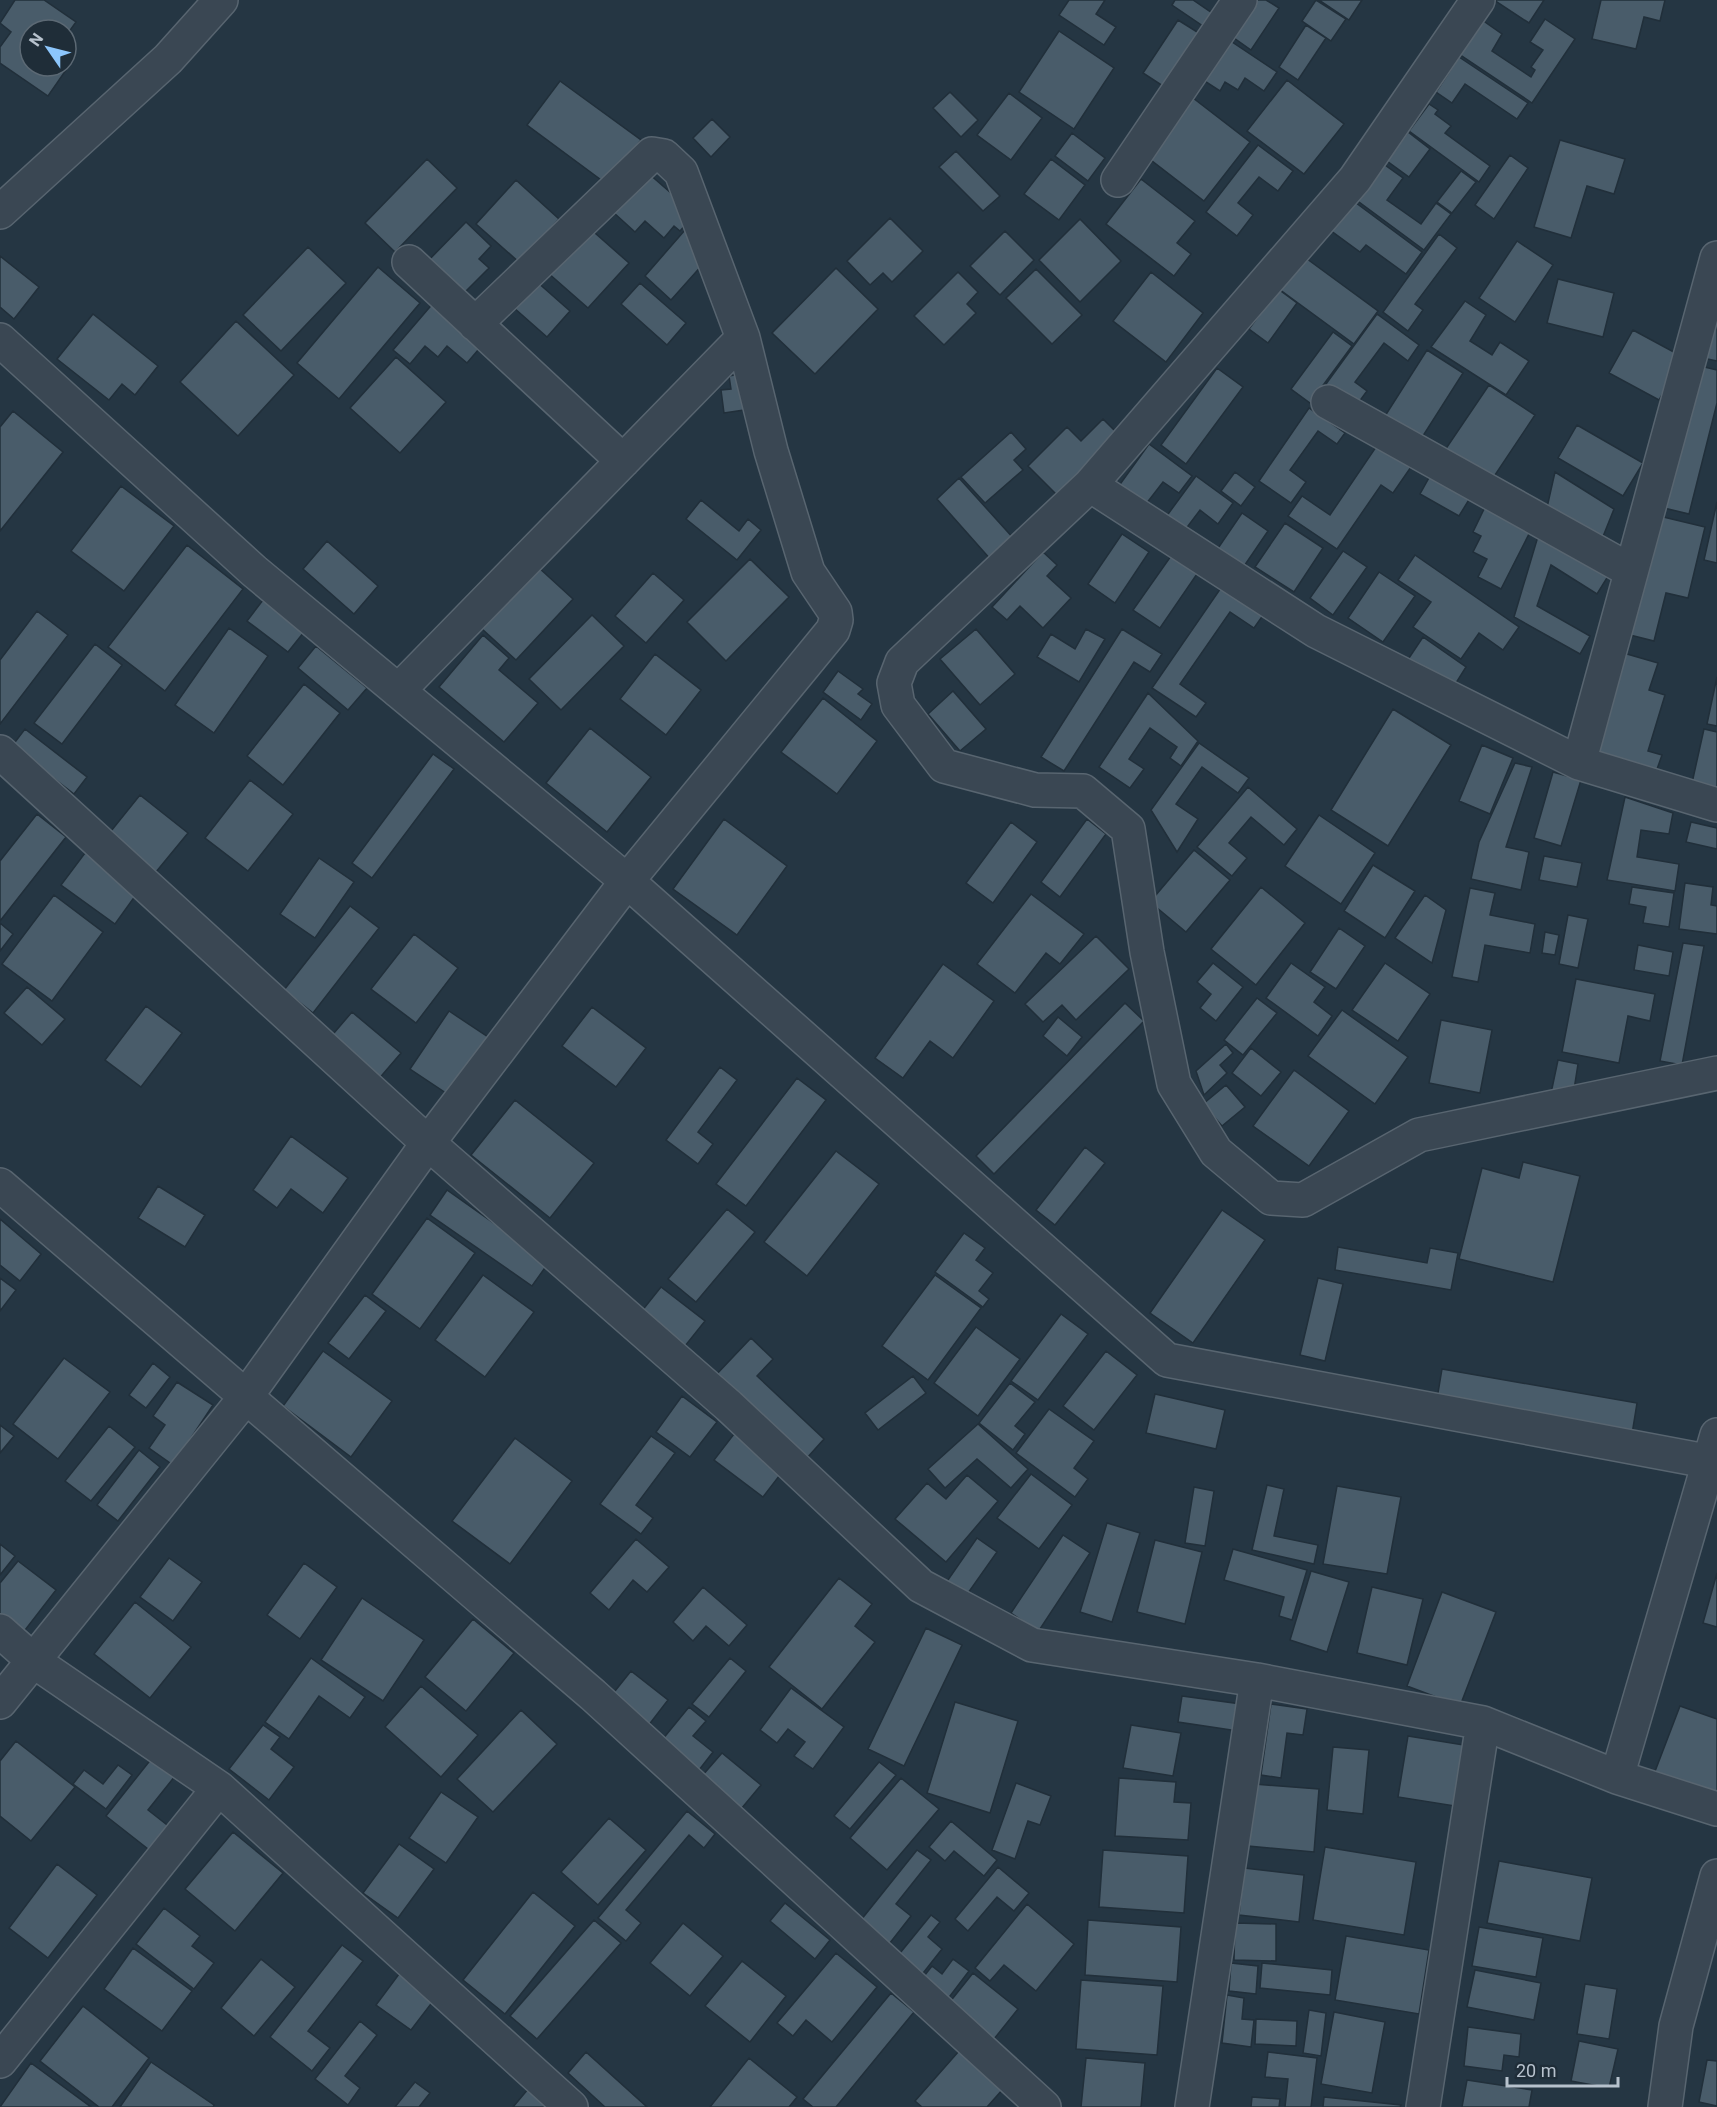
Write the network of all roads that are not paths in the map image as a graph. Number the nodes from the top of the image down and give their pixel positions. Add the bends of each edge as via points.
1 (220, 0) edge
2 (1240, 0) edge
3 (1478, 0) edge
4 (1118, 180) dead end
5 (0, 212) edge
6 (1717, 258) edge
7 (410, 262) dead end
8 (476, 324) junction
9 (744, 338) junction
10 (0, 340) edge
11 (1328, 402) dead end
12 (623, 461) junction
13 (1090, 485) junction
14 (1631, 571) junction
15 (398, 691) junction
16 (0, 752) edge
17 (1579, 763) junction
18 (1717, 805) edge
19 (627, 881) junction
20 (1717, 1073) edge
21 (428, 1143) junction
22 (0, 1185) edge
23 (245, 1398) junction
24 (1715, 1453) edge
25 (0, 1631) edge
26 (35, 1662) junction
27 (1257, 1680) junction
28 (0, 1702) edge
29 (1483, 1724) junction
30 (1617, 1777) junction
31 (219, 1788) junction
32 (1717, 1809) edge
33 (1717, 1876) edge
34 (0, 2061) edge
35 (571, 2107) edge
36 (1044, 2107) edge
37 (1191, 2107) edge
38 (1423, 2107) edge
39 (1665, 2107) edge

1 - 5 street via 168,59
2 - 4 street
3 - 13 street via 1355,179
6 - 14 street
7 - 8 street
8 - 9 street via 652,154 664,156 681,172
8 - 12 street
9 - 12 street
9 - 19 street via 771,451 808,572 836,620 833,630
10 - 15 street via 254,571
11 - 14 street
12 - 15 street
13 - 17 street via 1316,631
13 - 20 street via 902,662 894,683 898,705 944,766 1035,790 1083,791 1128,829 1174,1084 1216,1152 1271,1198 1303,1200 1419,1135
14 - 17 street
15 - 19 street
16 - 21 street
17 - 18 street
19 - 21 street
19 - 24 street via 1167,1360
21 - 23 street
21 - 27 street via 729,1406 921,1586 1032,1645
22 - 23 street
23 - 26 street
23 - 36 street via 593,1695
24 - 30 street
25 - 26 street
26 - 28 street
26 - 31 street
27 - 29 street
27 - 37 street
29 - 30 street
29 - 38 street
30 - 32 street
31 - 34 street
31 - 35 street
33 - 39 street via 1676,2026

